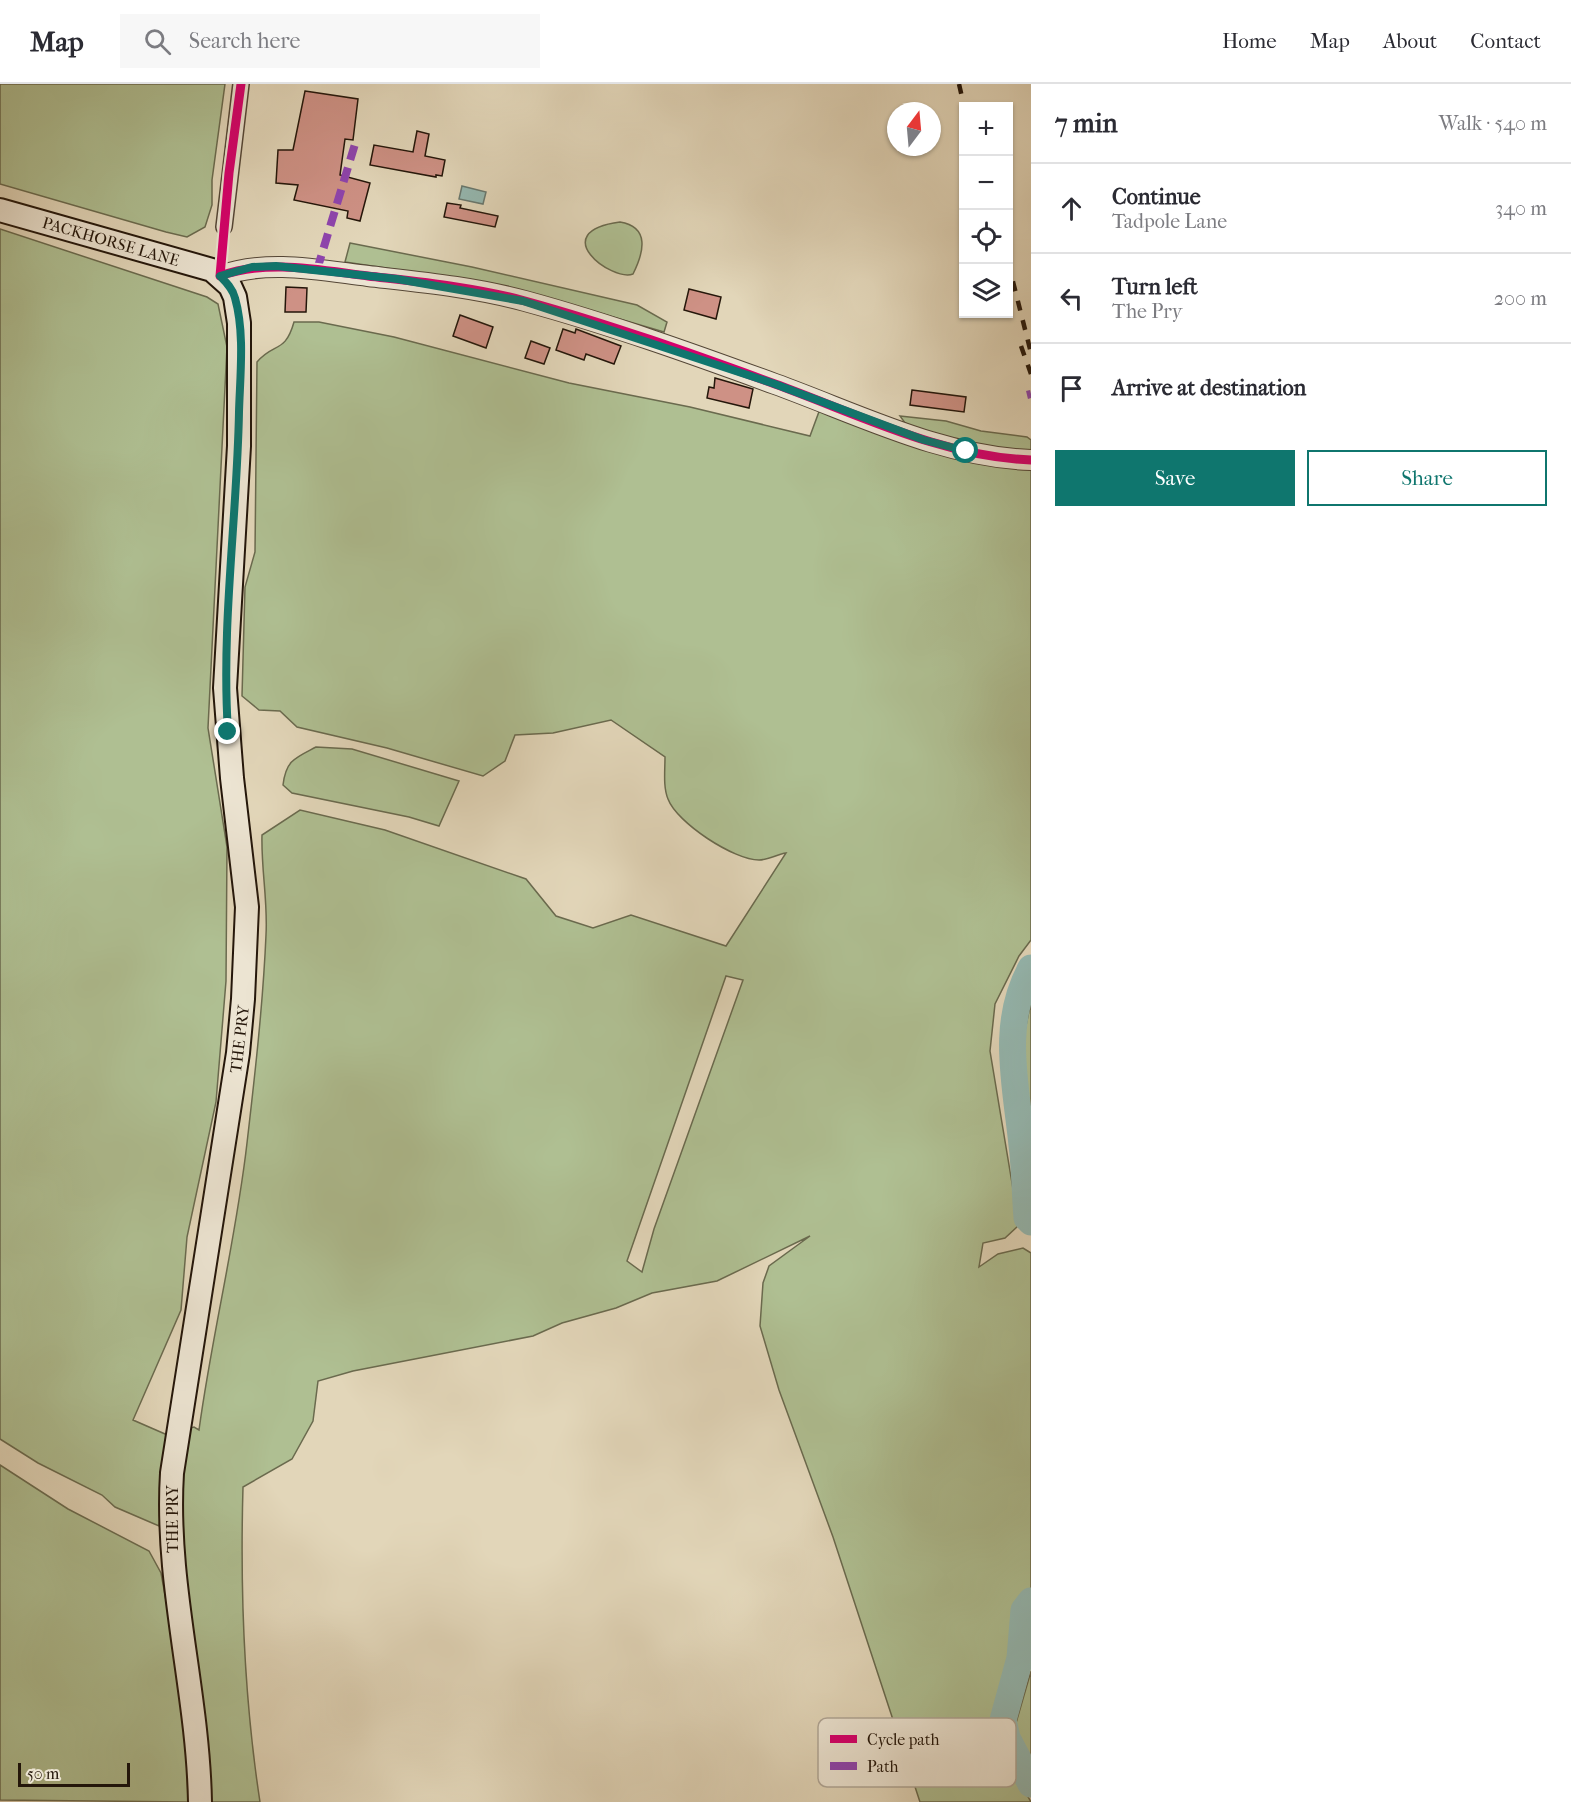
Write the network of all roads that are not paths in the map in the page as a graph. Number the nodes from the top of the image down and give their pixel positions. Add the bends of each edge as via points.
1 (240, 84) edge
2 (0, 210) edge
3 (224, 227) dead end
4 (220, 276) junction
5 (1024, 460) edge
6 (200, 1802) edge

1 - 3 street
2 - 4 main road, PACKHORSE LANE via 187,262
4 - 5 street via 252,267 276,266 397,279 523,301 772,383 924,440 977,454
4 - 6 main road, THE PRY via 235,297 239,323 238,446 225,688 247,907 238,1053 183,1394 170,1509 173,1569 192,1699

